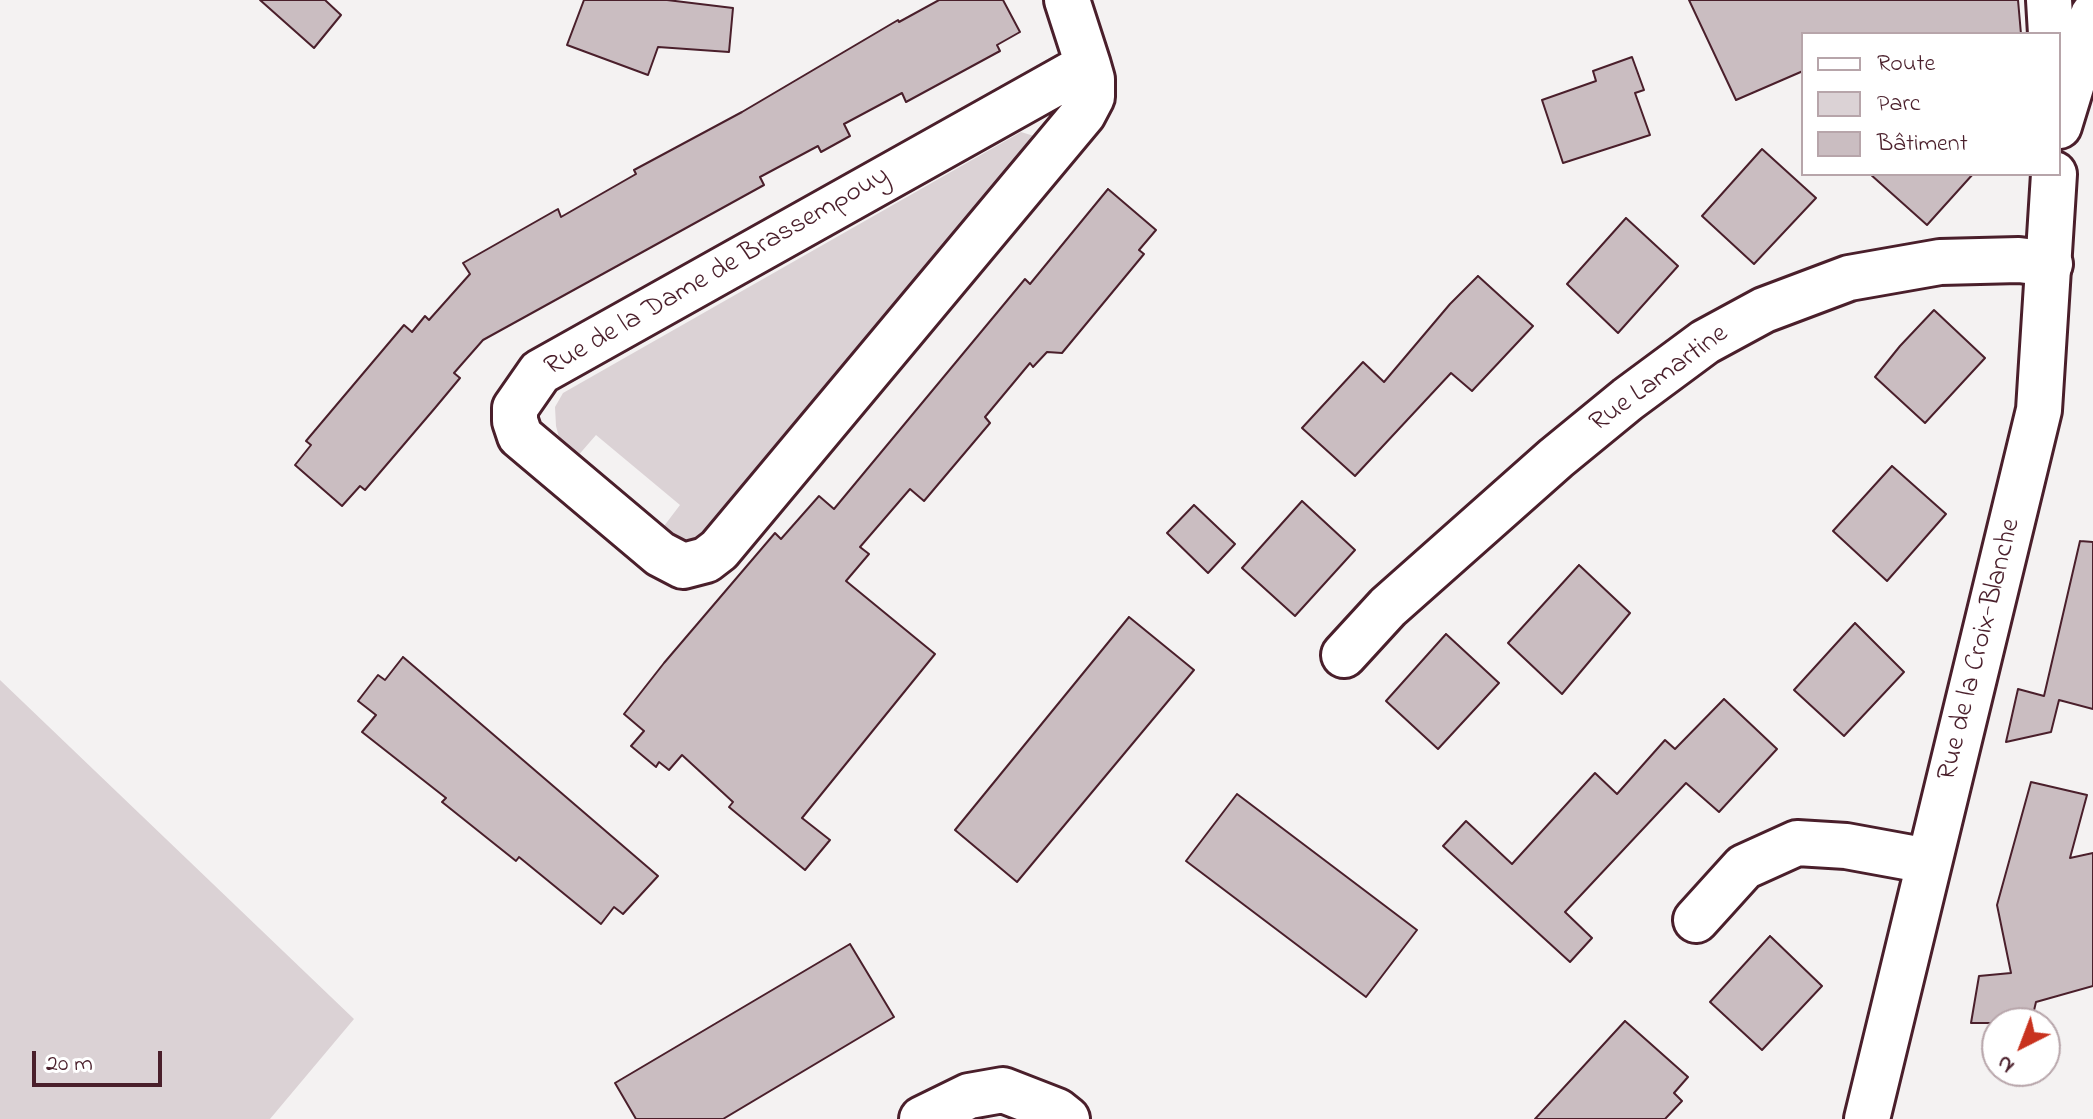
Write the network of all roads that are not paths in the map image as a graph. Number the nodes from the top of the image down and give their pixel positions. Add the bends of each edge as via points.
1 (1067, 0) edge
2 (2049, 0) edge
3 (2093, 15) edge
4 (2051, 32) edge
5 (1088, 65) junction
6 (2093, 107) edge
7 (2061, 119) edge
8 (2061, 133) edge
9 (2054, 176) edge
10 (2050, 264) junction
11 (1344, 655) dead end
12 (1928, 861) junction
13 (1696, 920) dead end
14 (922, 1119) edge
15 (1067, 1119) edge
16 (1867, 1119) edge

1 - 5 street, Rue de la Dame de Brassempouy
2 - 4 street
3 - 7 street
5 - 5 street, Rue de la Dame de Brassempouy via 1092,97 1083,114 706,560 683,566 660,554 520,436 515,408 540,372
6 - 8 street
9 - 10 street, Rue de la Croix-Blanche
10 - 11 street, Rue Lamartine via 1940,262 1849,278 1764,310 1705,342 1556,458 1388,607
10 - 12 street, Rue de la Croix-Blanche via 2039,410
12 - 13 street via 1797,843 1744,867
12 - 16 street, Rue de la Croix-Blanche
14 - 15 street via 969,1096 1003,1090

